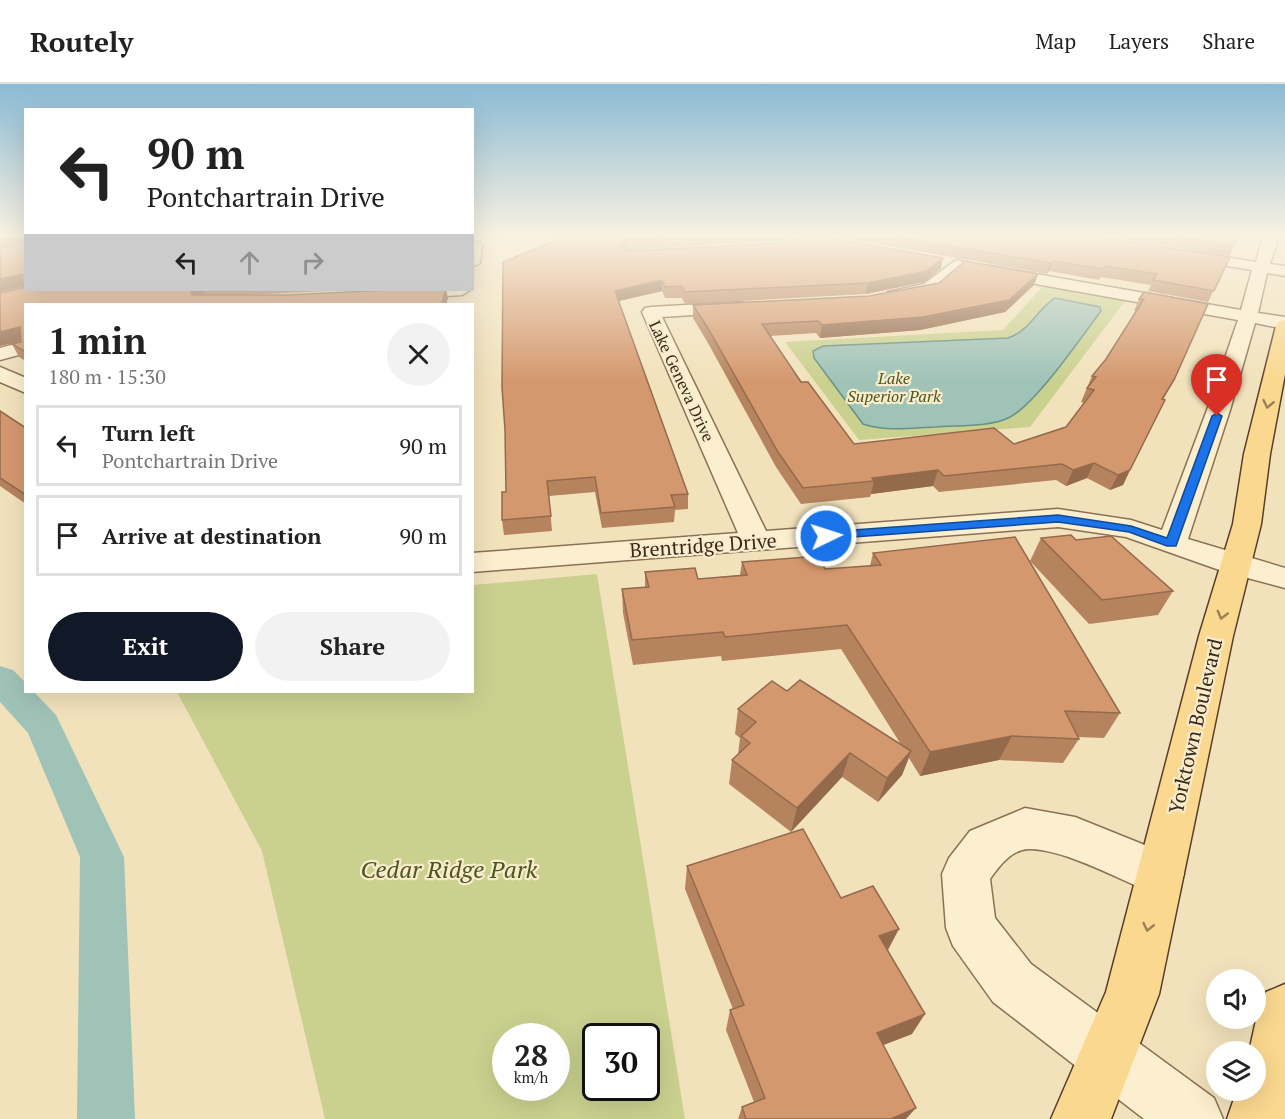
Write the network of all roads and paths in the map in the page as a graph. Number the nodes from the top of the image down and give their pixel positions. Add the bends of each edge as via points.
1 (937, 284) edge
2 (1065, 284) edge
3 (1264, 284) edge
4 (448, 291) edge
5 (381, 296) edge
6 (877, 299) edge
7 (752, 306) edge
8 (1273, 322) edge
9 (24, 348) edge
10 (0, 354) edge
11 (0, 373) edge
12 (24, 386) edge
13 (756, 541) junction
14 (1172, 543) junction
15 (474, 563) edge
16 (1236, 565) junction
17 (1285, 578) edge
18 (1160, 874) junction
19 (1285, 1011) edge
20 (1108, 1054) junction
21 (1082, 1119) edge
22 (1193, 1119) edge
23 (1257, 1119) edge

1 - 6 street
2 - 8 street
3 - 8 street
4 - 5 street
7 - 13 street, Lake Geneva Drive via 651,312
8 - 14 street via 1210,436
8 -> 16 main road, Yorktown Boulevard via 1247,524
9 - 10 street
11 - 12 street
13 - 14 street, Brentridge Drive via 1058,518 1131,529
13 - 15 street, Brentridge Drive
14 - 16 street, Brentridge Drive
16 - 17 street, Brentridge Drive
16 -> 18 main road, Yorktown Boulevard
18 -> 20 main road, Yorktown Boulevard via 1132,994
18 - 20 street via 1075,838 1025,828 986,846 966,874 971,927 1012,983
19 - 23 main road via 1276,1061
20 - 21 main road, Yorktown Boulevard
20 - 22 street

